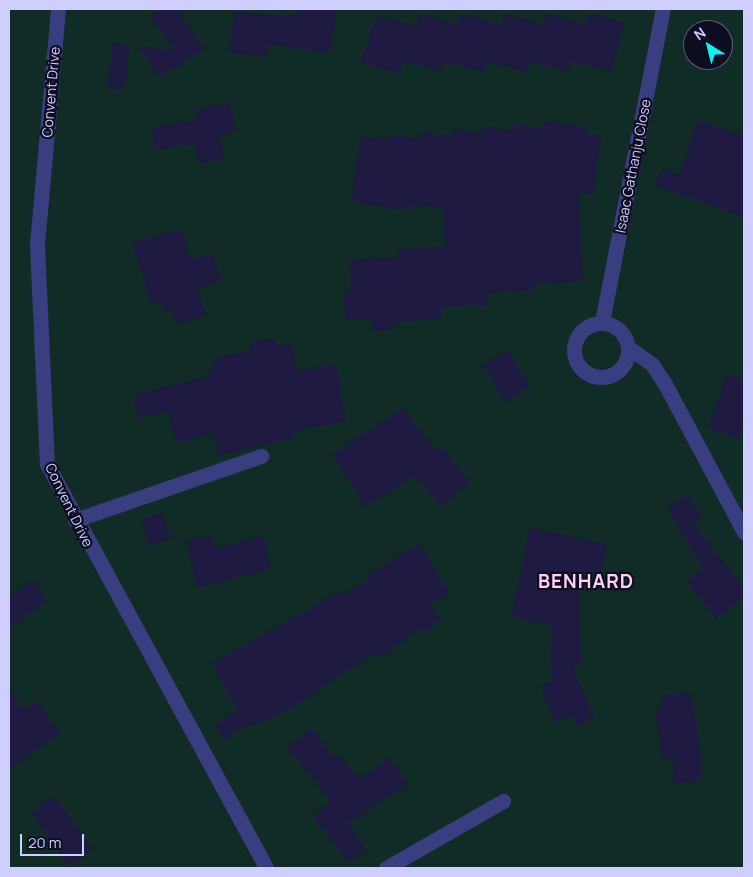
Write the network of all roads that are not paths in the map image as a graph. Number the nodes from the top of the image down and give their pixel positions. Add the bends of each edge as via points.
1 (58, 9) edge
2 (663, 9) edge
3 (602, 322) junction
4 (629, 348) junction
5 (261, 456) dead end
6 (75, 520) junction
7 (744, 532) edge
8 (503, 800) dead end
9 (266, 868) edge
10 (386, 868) edge

1 - 6 street, Convent Drive via 37,245 41,386 47,464
2 - 3 street, Isaac Gathanju Close
3 - 4 street via 615,326 625,335
3 - 4 street via 586,327 578,336 575,358 580,367 591,375 605,377 617,372 626,362
4 - 7 street via 652,364 666,384
5 - 6 street
6 - 9 street, Convent Drive
8 - 10 street

